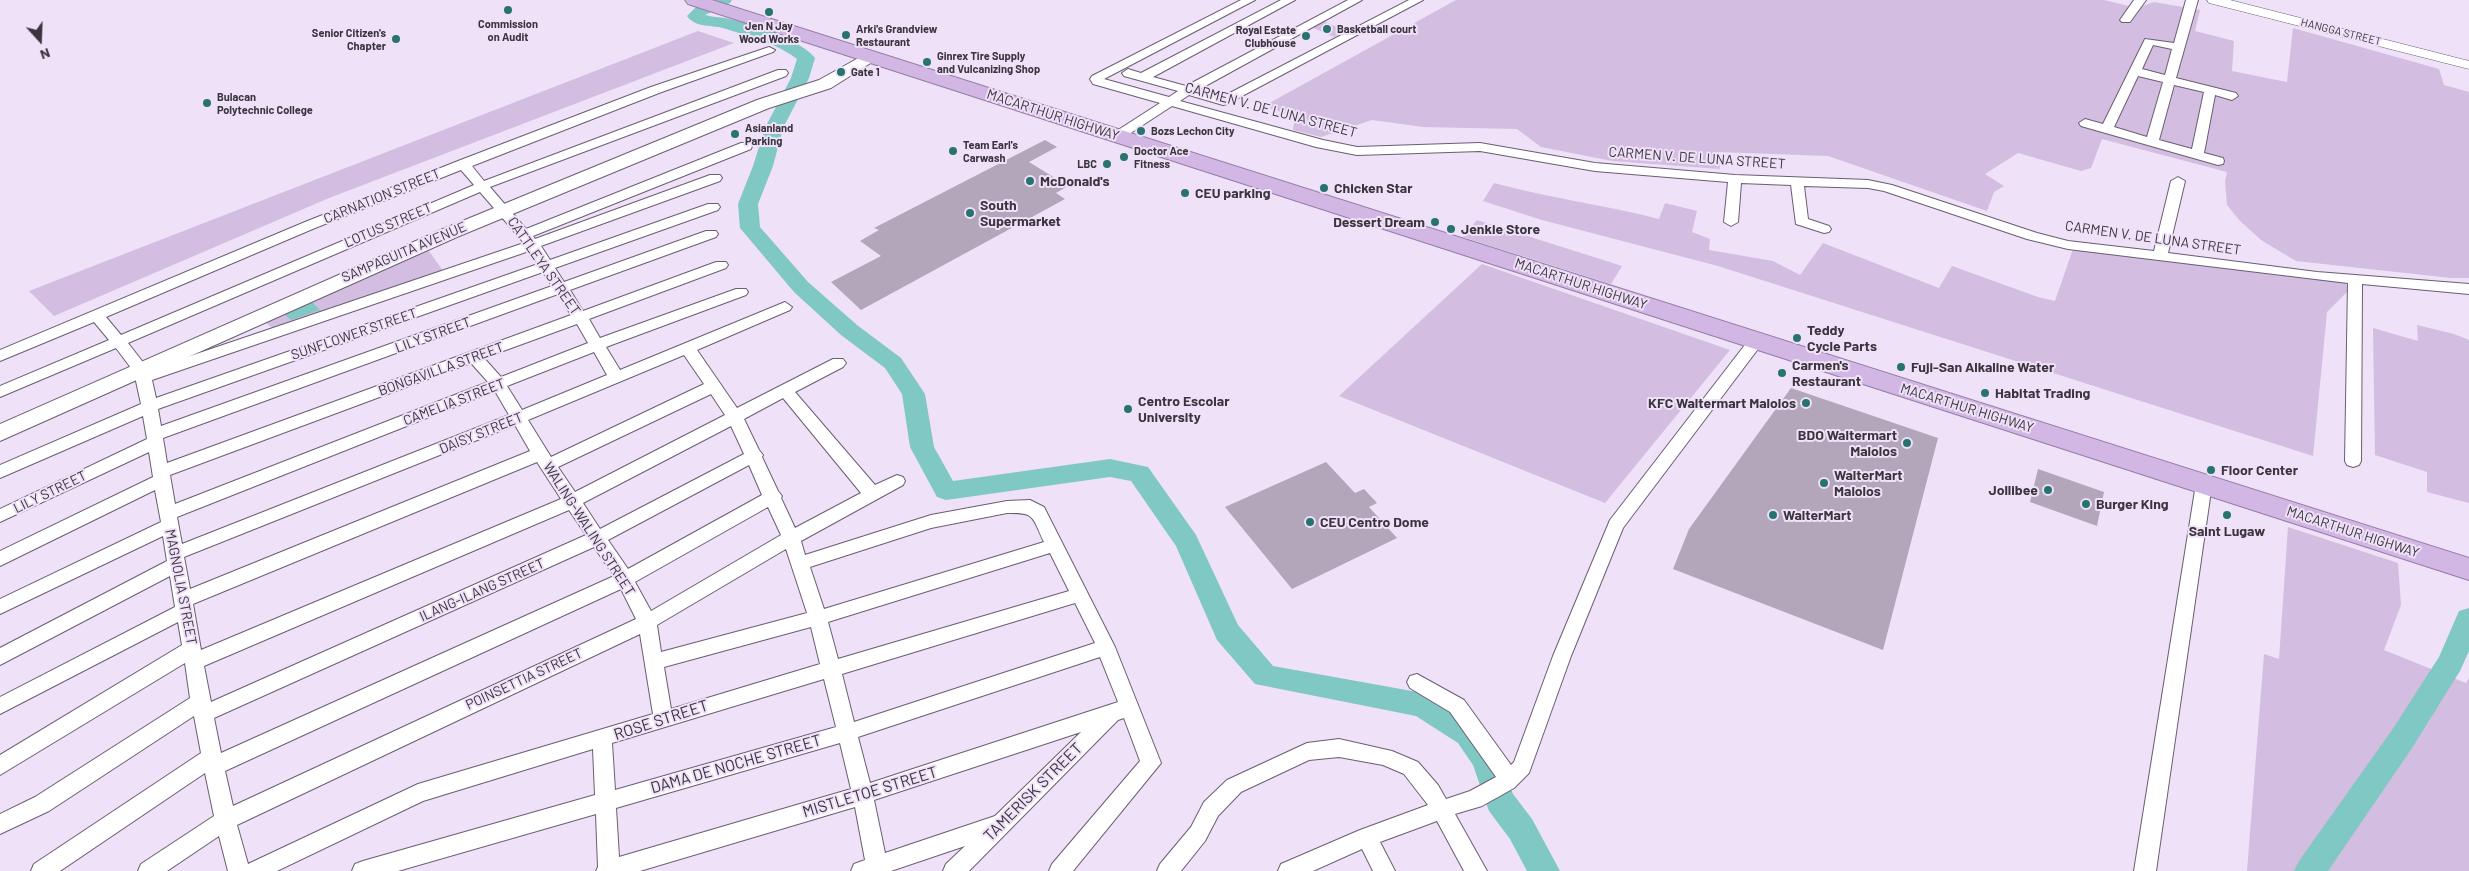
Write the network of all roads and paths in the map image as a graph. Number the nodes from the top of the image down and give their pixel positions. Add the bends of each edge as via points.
1 (1249, 0) edge
2 (1289, 0) edge
3 (1356, 0) edge
4 (1417, 0) edge
5 (2140, 0) edge
6 (2192, 0) edge
7 (2214, 0) edge
8 (699, 2) edge
9 (2126, 20) dead end
10 (2177, 47) junction
11 (769, 50) dead end
12 (861, 54) junction
13 (2469, 65) edge
14 (2134, 71) junction
15 (782, 73) dead end
16 (1128, 73) dead end
17 (1143, 77) junction
18 (2170, 81) junction
19 (1188, 90) junction
20 (2210, 91) junction
21 (2232, 96) dead end
22 (1171, 101) junction
23 (2085, 123) dead end
24 (1126, 126) junction
25 (2107, 129) junction
26 (2152, 142) junction
27 (746, 146) dead end
28 (2197, 155) junction
29 (2218, 161) dead end
30 (463, 164) junction
31 (715, 178) dead end
32 (1735, 179) junction
33 (2178, 181) dead end
34 (1797, 182) junction
35 (482, 186) junction
36 (713, 207) dead end
37 (505, 210) junction
38 (1731, 222) dead end
39 (1824, 228) dead end
40 (711, 234) dead end
41 (528, 239) junction
42 (2160, 257) junction
43 (721, 265) dead end
44 (546, 266) junction
45 (2355, 279) junction
46 (561, 289) junction
47 (2469, 289) edge
48 (741, 292) dead end
49 (785, 307) dead end
50 (97, 315) junction
51 (580, 317) junction
52 (1756, 341) junction
53 (119, 342) junction
54 (597, 345) junction
55 (687, 347) junction
56 (0, 356) edge
57 (475, 357) junction
58 (838, 363) dead end
59 (142, 374) junction
60 (616, 376) junction
61 (498, 384) junction
62 (713, 386) junction
63 (785, 390) junction
64 (0, 392) edge
65 (148, 407) junction
66 (735, 417) junction
67 (518, 418) junction
68 (0, 433) edge
69 (154, 438) junction
70 (755, 455) junction
71 (544, 459) junction
72 (2353, 461) dead end
73 (0, 472) edge
74 (160, 476) junction
75 (897, 481) dead end
76 (2204, 484) junction
77 (872, 494) junction
78 (774, 496) junction
79 (573, 500) junction
80 (0, 516) edge
81 (169, 519) junction
82 (598, 538) junction
83 (792, 538) junction
84 (1055, 546) junction
85 (0, 559) edge
86 (175, 559) junction
87 (800, 564) junction
88 (2469, 569) edge
89 (624, 579) junction
90 (1078, 595) junction
91 (184, 605) junction
92 (0, 607) edge
93 (818, 618) junction
94 (647, 622) junction
95 (1106, 647) junction
96 (194, 655) junction
97 (0, 657) edge
98 (655, 662) junction
99 (829, 669) junction
100 (1418, 682) dead end
101 (0, 706) edge
102 (202, 707) junction
103 (1121, 710) junction
104 (663, 718) junction
105 (846, 733) junction
106 (602, 739) junction
107 (213, 761) junction
108 (0, 766) edge
109 (1509, 781) junction
110 (863, 795) junction
111 (1476, 799) joint
112 (604, 801) junction
113 (1442, 809) junction
114 (225, 820) junction
115 (0, 824) edge
116 (1000, 824) junction
117 (1367, 837) junction
118 (869, 869) edge
119 (42, 871) edge
120 (149, 871) edge
121 (239, 871) edge
122 (255, 871) edge
123 (363, 871) edge
124 (608, 871) edge
125 (954, 871) edge
126 (1060, 871) edge
127 (1168, 871) edge
128 (1289, 871) edge
129 (1384, 871) edge
130 (1476, 871) edge
131 (2145, 871) edge

1 - 22 street, CARMEN V. DE LUNA STREET via 1096,79
2 - 17 street
3 - 19 street
4 - 19 street via 1223,101
5 - 9 street
6 - 10 street
7 - 13 street, HANGGA STREET
8 - 12 highway, MACARTHUR HIGHWAY
10 - 14 street via 2149,41
10 - 18 street
11 - 30 street, CARNATION STREET
12 - 24 highway, MACARTHUR HIGHWAY
12 - 37 main road, SAMPAGUITA AVENUE via 844,75
14 - 18 street
14 - 25 street
15 - 35 street, LOTUS STREET
16 - 17 street
17 - 19 street
18 - 20 street
18 - 26 street
19 - 22 street
20 - 21 street
20 - 28 street
22 - 24 street
22 - 32 street, CARMEN V. DE LUNA STREET via 1321,144 1357,151 1480,147 1595,167
23 - 25 street
24 - 52 highway, MACARTHUR HIGHWAY
25 - 26 street
26 - 28 street
27 - 41 street
28 - 29 street
30 - 35 street, CATTLEYA STREET
30 - 50 street, CARNATION STREET
31 - 41 street
32 - 34 street, CARMEN V. DE LUNA STREET
32 - 38 street
33 - 42 street
34 - 39 street via 1801,221
34 - 42 street, CARMEN V. DE LUNA STREET via 1868,184 2032,236 2068,245
35 - 37 street, CATTLEYA STREET
35 - 53 street, LOTUS STREET
36 - 44 street, SUNFLOWER STREET
37 - 41 street, CATTLEYA STREET
37 - 59 main road, SAMPAGUITA AVENUE via 338,280
40 - 46 street, LILY STREET
41 - 44 street, CATTLEYA STREET
41 - 59 street via 472,266
42 - 45 street, CARMEN V. DE LUNA STREET
43 - 51 street, BONGAVILLA STREET
44 - 46 street, CATTLEYA STREET
44 - 65 street, SUNFLOWER STREET
45 - 47 street, CARMEN V. DE LUNA STREET
45 - 72 street
46 - 51 street, CATTLEYA STREET
46 - 69 street, LILY STREET
48 - 54 street, CAMELIA STREET
49 - 55 street, DAISY STREET
50 - 53 street
50 - 56 street, CARNATION STREET
51 - 54 street, CATTLEYA STREET
51 - 57 street, BONGAVILLA STREET
52 - 76 highway, MACARTHUR HIGHWAY
52 - 109 street via 1616,526 1562,656 1522,768
53 - 59 street
53 - 64 street, LOTUS STREET
54 - 60 street, CATTLEYA STREET
54 - 61 street, CAMELIA STREET
55 - 60 street, DAISY STREET
55 - 62 street
57 - 61 street, WALING-WALING STREET
57 - 74 street, BONGAVILLA STREET
58 - 63 street
59 - 65 street, MAGNOLIA STREET
59 - 68 main road, SAMPAGUITA AVENUE
60 - 67 street, DAISY STREET
61 - 67 street, WALING-WALING STREET
61 - 81 street, CAMELIA STREET
62 - 66 street
62 - 71 street
63 - 66 street
63 - 77 street
65 - 69 street, MAGNOLIA STREET
65 - 73 street, SUNFLOWER STREET
66 - 70 street
66 - 79 street
67 - 71 street, WALING-WALING STREET
67 - 86 street, DAISY STREET
69 - 74 street, MAGNOLIA STREET
69 - 80 street, LILY STREET
70 - 78 street
70 - 82 street, ILANG-ILANG STREET
71 - 79 street, WALING-WALING STREET
71 - 91 street
74 - 81 street, MAGNOLIA STREET
74 - 85 street, BONGAVILLA STREET
75 - 77 street, POINSETTIA STREET
76 - 88 highway, MACARTHUR HIGHWAY
76 - 131 street
77 - 83 street, POINSETTIA STREET
78 - 83 street
78 - 89 street
79 - 82 street, WALING-WALING STREET
79 - 96 street
81 - 86 street, MAGNOLIA STREET
81 - 92 street, CAMELIA STREET
82 - 89 street, WALING-WALING STREET
82 - 102 street, ILANG-ILANG STREET
83 - 87 street
83 - 94 street, POINSETTIA STREET
84 - 87 street via 1038,512 1022,505 930,522
84 - 90 street
84 - 93 street
86 - 91 street, MAGNOLIA STREET
86 - 97 street, DAISY STREET
87 - 93 street
89 - 94 street, WALING-WALING STREET
89 - 107 street
90 - 95 street
90 - 99 street, ROSE STREET
91 - 96 street, MAGNOLIA STREET
91 - 101 street
93 - 98 street
93 - 99 street
94 - 98 street, WALING-WALING STREET
94 - 114 street, POINSETTIA STREET
95 - 103 street
95 - 105 street, DAMA DE NOCHE STREET
96 - 102 street, MAGNOLIA STREET
96 - 108 street
98 - 104 street, WALING-WALING STREET
99 - 104 street, ROSE STREET
99 - 105 street
100 - 109 street via 1457,706
102 - 107 street, MAGNOLIA STREET
102 - 115 street, ILANG-ILANG STREET via 42,804
103 - 110 street, MISTLETOE STREET
103 - 116 street, TAMERISK STREET
103 - 126 street via 1151,763
104 - 106 street, ROSE STREET
105 - 110 street
105 - 112 street, DAMA DE NOCHE STREET
106 - 112 street
106 - 122 street, ROSE STREET via 418,793
107 - 114 street, MAGNOLIA STREET
107 - 119 street
109 - 111 street
110 - 118 street
110 - 124 street, MISTLETOE STREET
111 - 113 street
112 - 123 street, DAMA DE NOCHE STREET
112 - 124 street
113 - 117 street
113 - 127 street via 1411,768 1385,757 1339,748 1307,752 1234,786 1211,809 1198,834
113 - 130 street
114 - 120 street, POINSETTIA STREET
114 - 121 street, MAGNOLIA STREET
116 - 118 street
116 - 125 street, TAMERISK STREET
117 - 128 street
117 - 129 street

